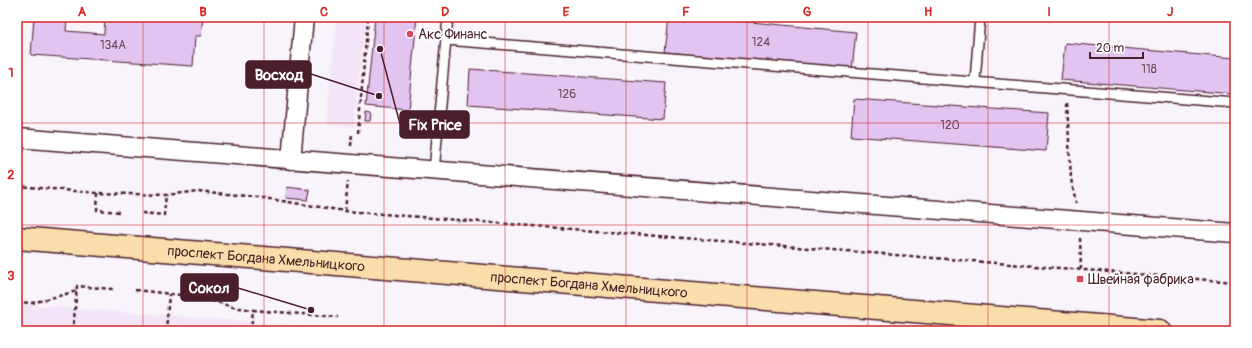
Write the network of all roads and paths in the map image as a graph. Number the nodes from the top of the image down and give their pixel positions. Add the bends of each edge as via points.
1 (304, 17) edge
2 (368, 17) edge
3 (448, 17) edge
4 (980, 17) edge
5 (446, 40) junction
6 (975, 81) junction
7 (1066, 89) junction
8 (1235, 103) edge
9 (358, 133) dead end
10 (17, 138) edge
11 (291, 160) junction
12 (434, 171) junction
13 (1070, 179) dead end
14 (17, 186) edge
15 (98, 192) junction
16 (166, 195) junction
17 (120, 212) dead end
18 (142, 213) dead end
19 (1235, 233) edge
20 (17, 238) edge
21 (1235, 282) edge
22 (113, 289) dead end
23 (135, 290) dead end
24 (77, 291) junction
25 (169, 294) junction
26 (17, 302) edge
27 (253, 310) junction
28 (338, 317) dead end
29 (73, 331) edge
30 (166, 331) edge
31 (251, 331) edge
32 (1160, 331) edge

1 - 11 street
2 - 9 path
3 - 5 lane
4 - 6 lane
5 - 6 lane
5 - 12 lane
6 - 7 lane
7 - 8 lane
7 - 13 path
10 - 11 street
11 - 12 street
12 - 19 street
14 - 15 path
15 - 16 path
15 - 17 path via 96,210
16 - 18 path via 164,215
16 - 21 path via 198,191 256,196 345,211
20 - 32 main road, проспект Богдана Хмельницкого
22 - 24 path via 77,286
23 - 25 path
24 - 26 path via 32,303
24 - 29 path
25 - 27 path via 200,297
25 - 30 path
27 - 28 path
27 - 31 path

